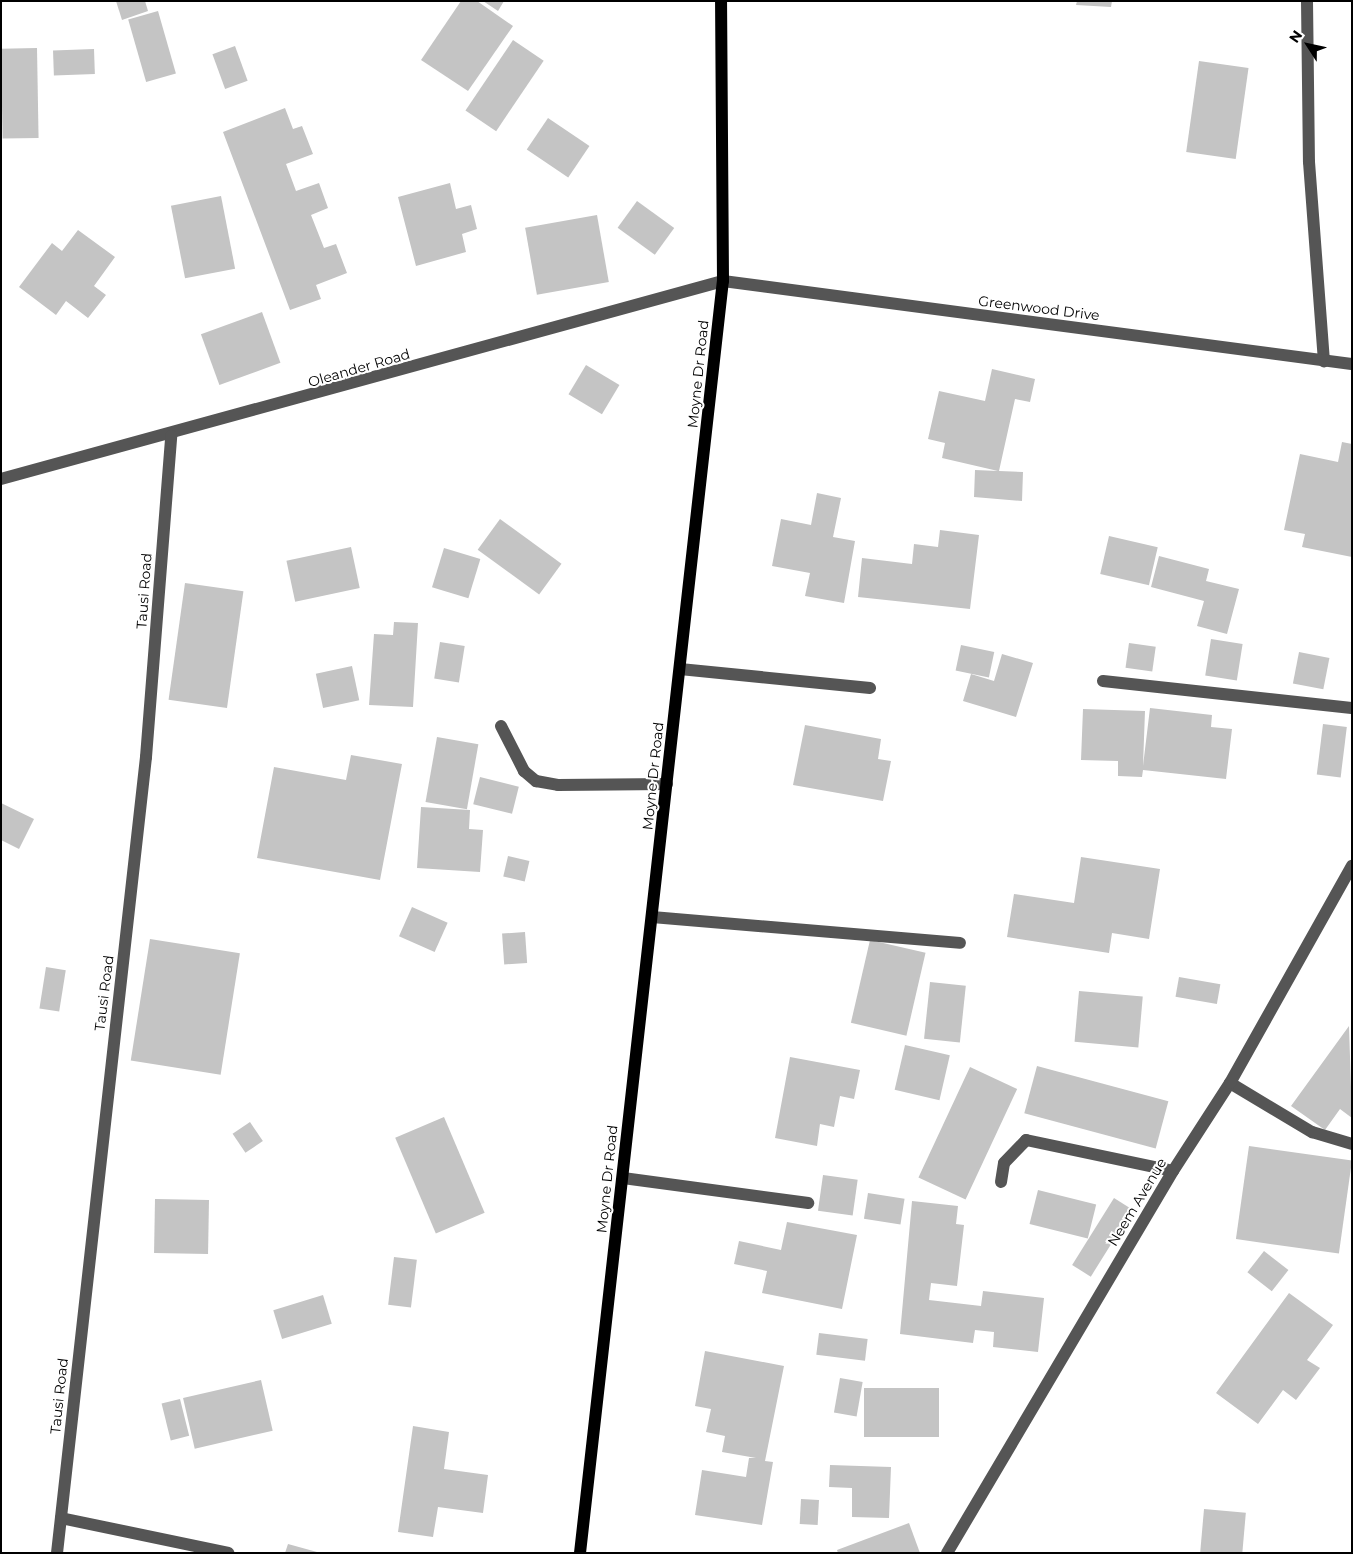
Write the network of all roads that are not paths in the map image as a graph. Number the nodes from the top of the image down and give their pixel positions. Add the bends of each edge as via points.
1 (721, 1) edge
2 (1307, 1) edge
3 (723, 281) junction
4 (1324, 360) junction
5 (1352, 364) edge
6 (171, 436) junction
7 (1, 479) edge
8 (680, 669) junction
9 (1103, 681) dead end
10 (870, 688) dead end
11 (1352, 708) edge
12 (501, 726) dead end
13 (667, 784) junction
14 (1352, 866) edge
15 (652, 917) junction
16 (960, 943) dead end
17 (1230, 1083) junction
18 (1352, 1144) edge
19 (1173, 1170) junction
20 (622, 1178) junction
21 (1001, 1182) dead end
22 (808, 1203) dead end
23 (61, 1518) junction
24 (57, 1553) edge
25 (228, 1553) edge
26 (580, 1553) edge
27 (947, 1553) edge

1 - 3 main road, Moyne Dr Road
2 - 4 street via 1309,162
3 - 4 street, Greenwood Drive
3 - 6 street, Oleander Road
3 - 8 main road, Moyne Dr Road
4 - 5 street, Greenwood Drive
6 - 7 street, Oleander Road
6 - 23 street, Tausi Road via 146,756
8 - 10 street
8 - 13 main road, Moyne Dr Road
9 - 11 street
12 - 13 street via 524,771 536,780 558,785
13 - 15 main road, Moyne Dr Road
14 - 17 street, Neem Avenue
15 - 16 street
15 - 20 main road, Moyne Dr Road
17 - 18 street via 1312,1132
17 - 19 street, Neem Avenue
19 - 21 street via 1026,1140 1013,1149 1004,1163
19 - 27 street, Neem Avenue
20 - 22 street
20 - 26 main road, Moyne Dr Road
23 - 24 street, Tausi Road
23 - 25 street

